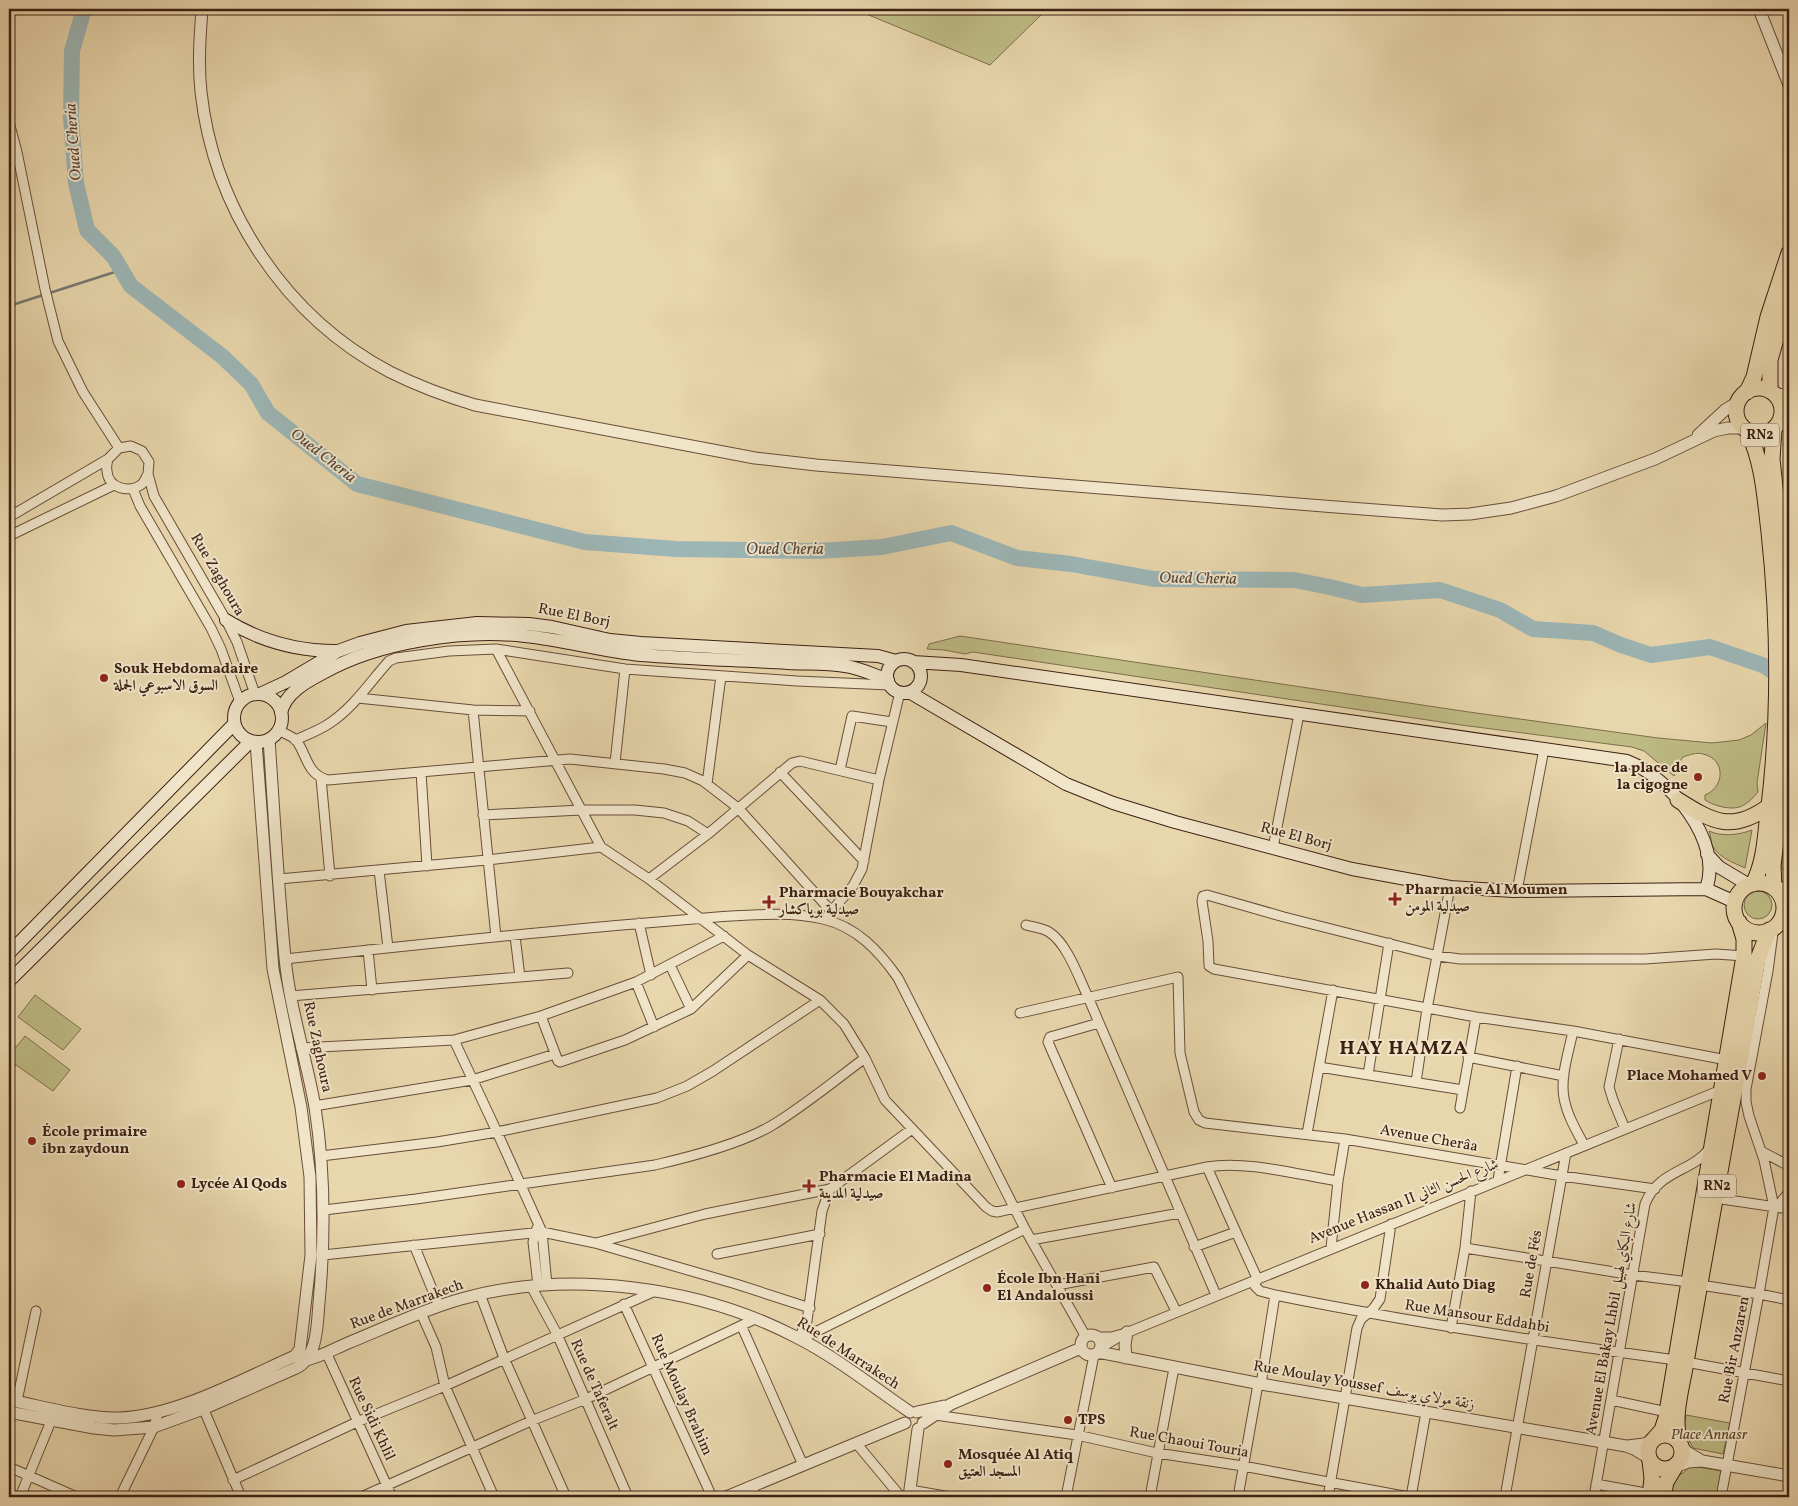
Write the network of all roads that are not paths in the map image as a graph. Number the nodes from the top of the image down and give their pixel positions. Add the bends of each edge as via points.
1 (202, 9) edge
2 (1759, 9) edge
3 (1789, 85) edge
4 (9, 122) edge
5 (1789, 253) edge
6 (1789, 292) edge
7 (1772, 392) junction
8 (1789, 394) edge
9 (1742, 397) junction
10 (1781, 423) edge
11 (1745, 430) junction
12 (1693, 440) junction
13 (119, 448) junction
14 (108, 459) junction
15 (148, 474) junction
16 (114, 485) junction
17 (133, 489) junction
18 (9, 517) edge
19 (9, 536) edge
20 (1780, 577) junction
21 (1789, 618) edge
22 (226, 620) junction
23 (496, 649) junction
24 (338, 651) junction
25 (896, 662) junction
26 (913, 662) junction
27 (625, 669) junction
28 (721, 676) junction
29 (897, 687) junction
30 (257, 694) junction
31 (358, 698) junction
32 (240, 702) junction
33 (473, 710) junction
34 (530, 711) junction
35 (281, 713) junction
36 (1299, 714) junction
37 (892, 722) junction
38 (234, 724) junction
39 (278, 730) junction
40 (268, 739) junction
41 (295, 740) junction
42 (253, 741) junction
43 (1784, 743) edge
44 (1544, 749) junction
45 (556, 760) junction
46 (615, 763) junction
47 (480, 766) junction
48 (840, 770) junction
49 (421, 772) junction
50 (780, 772) junction
51 (321, 778) junction
52 (879, 780) junction
53 (708, 784) junction
54 (1678, 800) junction
55 (1768, 806) junction
56 (738, 808) junction
57 (581, 810) junction
58 (483, 814) junction
59 (1779, 821) junction
60 (708, 834) junction
61 (1789, 842) edge
62 (601, 846) junction
63 (1273, 848) junction
64 (1707, 854) junction
65 (488, 860) junction
66 (864, 861) junction
67 (427, 866) junction
68 (379, 870) junction
69 (330, 876) junction
70 (279, 879) junction
71 (649, 879) junction
72 (1751, 884) junction
73 (1450, 887) junction
74 (1780, 888) edge
75 (1706, 889) junction
76 (1517, 891) junction
77 (68, 895) junction
78 (1735, 902) junction
79 (82, 908) junction
80 (831, 911) junction
81 (699, 918) junction
82 (824, 919) junction
83 (1778, 921) edge
84 (1739, 922) junction
85 (639, 923) junction
86 (1026, 925) dead end
87 (515, 936) junction
88 (724, 936) junction
89 (496, 937) junction
90 (1390, 943) junction
91 (388, 948) junction
92 (368, 950) junction
93 (9, 953) edge
94 (748, 955) junction
95 (1438, 956) junction
96 (1744, 956) junction
97 (285, 959) junction
98 (670, 965) junction
99 (568, 973) dead end
100 (651, 975) junction
101 (520, 977) junction
102 (9, 981) edge
103 (636, 982) junction
104 (372, 990) junction
105 (1333, 990) junction
106 (290, 996) junction
107 (1088, 997) junction
108 (820, 1000) junction
109 (1381, 1000) junction
110 (1427, 1008) junction
111 (691, 1009) junction
112 (1020, 1013) dead end
113 (541, 1016) junction
114 (1476, 1017) junction
115 (1099, 1024) junction
116 (654, 1027) junction
117 (1573, 1031) junction
118 (1619, 1039) junction
119 (454, 1040) junction
120 (301, 1048) junction
121 (555, 1054) junction
122 (1468, 1057) junction
123 (865, 1058) junction
124 (1727, 1060) junction
125 (1516, 1066) junction
126 (1320, 1067) junction
127 (1368, 1075) junction
128 (1564, 1076) junction
129 (472, 1080) junction
130 (1416, 1082) junction
131 (1463, 1090) junction
132 (1721, 1090) junction
133 (314, 1106) junction
134 (1460, 1108) dead end
135 (912, 1129) junction
136 (1625, 1129) junction
137 (497, 1132) junction
138 (1307, 1134) junction
139 (1345, 1139) junction
140 (1584, 1145) junction
141 (1712, 1146) junction
142 (1761, 1151) junction
143 (1566, 1153) junction
144 (321, 1156) junction
145 (1500, 1166) junction
146 (1789, 1166) edge
147 (1207, 1167) junction
148 (1523, 1170) junction
149 (1164, 1176) junction
150 (1562, 1176) junction
151 (1498, 1180) junction
152 (1338, 1181) junction
153 (520, 1184) junction
154 (1112, 1188) junction
155 (1654, 1188) junction
156 (830, 1190) junction
157 (1471, 1191) junction
158 (1789, 1192) edge
159 (1715, 1198) junction
160 (1775, 1207) junction
161 (1016, 1208) junction
162 (1789, 1209) edge
163 (324, 1210) junction
164 (1180, 1213) junction
165 (1392, 1224) junction
166 (1025, 1229) junction
167 (538, 1230) junction
168 (1236, 1232) junction
169 (820, 1234) junction
170 (1031, 1240) junction
171 (595, 1243) junction
172 (414, 1245) junction
173 (1194, 1247) junction
174 (1331, 1248) junction
175 (1465, 1248) junction
176 (717, 1254) dead end
177 (324, 1255) junction
178 (1546, 1261) junction
179 (1633, 1275) junction
180 (1257, 1278) junction
181 (1695, 1283) junction
182 (539, 1285) junction
183 (1057, 1285) junction
184 (653, 1292) junction
185 (480, 1294) junction
186 (1760, 1294) junction
187 (1216, 1295) junction
188 (1275, 1295) junction
189 (1789, 1300) edge
190 (624, 1304) junction
191 (439, 1306) junction
192 (810, 1308) junction
193 (36, 1311) dead end
194 (1176, 1311) junction
195 (421, 1314) junction
196 (1366, 1314) junction
197 (755, 1319) junction
198 (742, 1326) junction
199 (1451, 1328) junction
200 (1126, 1332) junction
201 (556, 1334) junction
202 (799, 1338) junction
203 (1532, 1340) junction
204 (1095, 1346) junction
205 (326, 1352) junction
206 (1619, 1353) junction
207 (294, 1356) junction
208 (504, 1358) junction
209 (1126, 1358) junction
210 (307, 1360) junction
211 (1681, 1361) junction
212 (654, 1368) junction
213 (1174, 1368) junction
214 (1745, 1373) junction
215 (1789, 1381) edge
216 (1260, 1384) junction
217 (445, 1386) junction
218 (1345, 1399) junction
219 (13, 1400) edge
220 (586, 1400) junction
221 (1611, 1400) junction
222 (201, 1404) junction
223 (951, 1404) junction
224 (57, 1409) junction
225 (9, 1412) edge
226 (158, 1412) junction
227 (913, 1412) junction
228 (1426, 1412) junction
229 (1667, 1412) junction
230 (935, 1415) junction
231 (52, 1420) junction
232 (532, 1421) junction
233 (357, 1422) junction
234 (904, 1424) junction
235 (921, 1426) junction
236 (154, 1427) junction
237 (1517, 1428) junction
238 (1077, 1436) junction
239 (1654, 1439) junction
240 (1603, 1442) junction
241 (856, 1443) junction
242 (1681, 1444) junction
243 (1626, 1446) junction
244 (473, 1448) junction
245 (1158, 1453) junction
246 (1649, 1460) junction
247 (1702, 1461) junction
248 (803, 1465) junction
249 (1727, 1465) junction
250 (1243, 1466) junction
251 (9, 1467) edge
252 (1675, 1467) junction
253 (29, 1476) junction
254 (1789, 1476) edge
255 (233, 1480) junction
256 (1331, 1482) junction
257 (1596, 1484) junction
258 (387, 1486) junction
259 (754, 1492) edge
260 (906, 1495) edge
261 (1655, 1496) edge
262 (20, 1497) edge
263 (77, 1497) edge
264 (120, 1497) edge
265 (241, 1497) edge
266 (362, 1497) edge
267 (392, 1497) edge
268 (494, 1497) edge
269 (566, 1497) edge
270 (628, 1497) edge
271 (712, 1497) edge
272 (726, 1497) edge
273 (951, 1497) edge
274 (1066, 1497) edge
275 (1150, 1497) edge
276 (1238, 1497) edge
277 (1328, 1497) edge
278 (1410, 1497) edge
279 (1505, 1497) edge
280 (1594, 1497) edge
281 (1721, 1497) edge

1 - 12 street via 199,63 205,120 224,185 254,246 292,295 356,351 416,385 475,405 746,456 816,465 1442,514 1491,512 1556,496 1656,460
2 - 3 street
4 - 13 street via 58,341 73,374
5 - 9 highway via 1768,317 1756,370
6 - 7 highway, RN2 via 1770,360
7 - 8 street
7 - 9 highway via 1758,388
7 - 10 highway, RN2 via 1783,410
9 - 11 highway, RN2 via 1736,416
9 - 12 street
10 - 11 highway, RN2 via 1762,435
10 - 20 highway, RN2 via 1772,459
11 - 12 street via 1722,429
11 - 20 highway, RN2 via 1759,460
13 - 14 street
13 - 15 street, Rue Zaghoura via 131,446 142,452 149,462
14 - 16 street via 106,473
14 - 18 street
15 - 17 street via 143,484
15 - 22 street, Rue Zaghoura via 154,496
16 - 17 street
16 - 19 street
17 - 32 street, Rue Zaghoura via 211,628
20 - 21 highway, RN2
20 - 43 highway, RN2 via 1778,663
22 - 24 main road via 280,644 299,649
22 - 30 street, Rue Zaghoura
23 - 27 street
23 - 31 street via 396,658 389,661
23 - 34 street
24 - 25 main road, Rue El Borj via 406,631 494,622 552,627 610,640 878,656
24 - 30 main road, Rue El Borj via 286,682
25 - 26 main road
25 - 29 main road via 889,669
26 - 29 main road via 921,676 918,686
26 - 36 main road via 961,665
27 - 28 street
27 - 46 street
28 - 29 street
28 - 53 street
29 - 35 main road, Rue El Borj via 844,666 641,655 527,636 476,634 403,643 355,658 293,692
29 - 37 street
29 - 63 main road, Rue El Borj via 1066,784 1150,815
30 - 32 main road
30 - 35 main road via 274,700
31 - 33 street
31 - 41 street via 330,724
32 - 38 main road via 234,713
33 - 34 street
33 - 47 street
34 - 45 street
35 - 39 main road
36 - 44 main road
36 - 63 street
37 - 48 street via 852,716
37 - 52 street
38 - 42 main road via 240,735
38 - 77 main road
39 - 40 main road
39 - 41 street
40 - 42 main road
40 - 70 street, Rue Zaghoura
41 - 51 street
42 - 79 main road
42 - 207 street, Rue Zaghoura via 273,969 301,1107 310,1177 311,1255 302,1344
43 - 55 highway, RN2
43 - 59 highway, RN2
44 - 54 main road via 1626,761 1645,770
44 - 76 street
45 - 46 street
45 - 47 street
45 - 57 street
46 - 53 street via 686,773
47 - 49 street
47 - 58 street
48 - 50 street via 800,761
48 - 52 street
49 - 51 street via 335,780
49 - 67 street
50 - 56 street
50 - 66 street
51 - 69 street
52 - 66 street
53 - 56 street
54 - 55 highway via 1709,819 1725,822 1755,816
54 - 64 main road via 1697,825
55 - 72 highway, RN2 via 1762,862
56 - 60 street
56 - 80 street
57 - 58 street
57 - 60 street via 664,813 688,821
57 - 62 street
58 - 65 street
59 - 61 highway
59 - 74 highway, RN2 via 1773,865
60 - 71 street
62 - 65 street
62 - 71 street
63 - 73 main road, Rue El Borj via 1352,869
64 - 72 main road via 1719,867
64 - 75 main road via 1710,871
65 - 67 street
65 - 89 street
66 - 80 street via 858,878
67 - 68 street
68 - 69 street
68 - 91 street
69 - 70 street
70 - 97 street, Rue Zaghoura
71 - 81 street
72 - 74 highway via 1764,883
72 - 78 highway, RN2 via 1742,890
73 - 76 main road, Rue El Borj
73 - 95 street
74 - 83 highway, RN2 via 1784,906
75 - 76 main road, Rue El Borj
75 - 78 main road
77 - 79 main road
77 - 93 main road
78 - 84 highway, RN2 via 1734,910
79 - 102 main road
80 - 82 street
81 - 82 street via 799,915
81 - 85 street
81 - 88 street
82 - 161 street via 869,942 898,978
83 - 84 highway via 1756,932
83 - 142 street via 1746,1089 1749,1116
83 - 159 highway, RN2 via 1758,959
84 - 96 highway, RN2
85 - 87 street
85 - 100 street
86 - 107 street via 1048,931 1058,939
87 - 89 street
87 - 101 street
88 - 94 street
88 - 98 street
89 - 91 street
90 - 95 street
90 - 105 street via 1203,896 1211,968
90 - 109 street
91 - 92 street
92 - 97 street
92 - 104 street
94 - 108 street
94 - 111 street
95 - 96 street via 1468,960
95 - 110 street
96 - 124 highway, RN2
97 - 106 street, Rue Zaghoura
98 - 100 street
98 - 111 street
99 - 101 street
100 - 103 street
101 - 104 street
103 - 113 street
103 - 116 street
104 - 106 street
105 - 109 street
105 - 126 street
106 - 120 street, Rue Zaghoura
107 - 112 street
107 - 115 street
107 - 138 street, Avenue Cherâa via 1178,976 1180,1052 1198,1120
108 - 123 street via 844,1024
108 - 137 street via 687,1086 657,1098
109 - 110 street
109 - 127 street
110 - 114 street
110 - 130 street
111 - 116 street
113 - 119 street
113 - 121 street
114 - 117 street
114 - 122 street
115 - 149 street
115 - 154 street via 1050,1037 1048,1042
116 - 121 street via 560,1062
117 - 118 street
117 - 128 street
118 - 124 street
118 - 136 street via 1609,1087
119 - 120 street
119 - 129 street
120 - 133 street, Rue Zaghoura
121 - 129 street
122 - 125 street
122 - 131 street
123 - 135 street via 885,1100
123 - 153 street via 794,1111 751,1136 687,1158 655,1165
124 - 132 highway, RN2
125 - 128 street
125 - 145 street
126 - 127 street
126 - 138 street
127 - 130 street
128 - 140 street via 1566,1108
129 - 133 street
129 - 137 street
130 - 131 street
131 - 134 street
132 - 136 street, Avenue Hassan II شارع الحسن الثاني
132 - 141 highway, RN2
133 - 144 street, Rue Zaghoura
135 - 156 street
135 - 161 street via 986,1207 998,1212
136 - 140 street, Avenue Hassan II شارع الحسن الثاني
137 - 144 street
137 - 153 street
138 - 139 street, Avenue Cherâa
139 - 145 street, Avenue Cherâa
139 - 152 street
140 - 143 street, Avenue Hassan II شارع الحسن الثاني
141 - 155 street, Avenue El Bakay Lhbil شارع البكاي لهبيل via 1703,1156
141 - 181 highway, RN2
142 - 146 street
142 - 160 street
143 - 148 street, Avenue Hassan II شارع الحسن الثاني
143 - 150 street, Rue de Fés
144 - 163 street, Rue Zaghoura
145 - 148 street, Avenue Cherâa
145 - 151 street
147 - 149 street
147 - 152 street via 1242,1166
147 - 168 street
148 - 150 street, Avenue Cherâa
148 - 151 street, Avenue Hassan II شارع الحسن الثاني
149 - 154 street
149 - 164 street
150 - 155 street, Avenue Cherâa
150 - 178 street, Rue de Fés
151 - 157 street, Avenue Hassan II شارع الحسن الثاني
152 - 174 street
153 - 163 street
153 - 167 street
154 - 161 street
155 - 179 street, Avenue El Bakay Lhbil شارع البكاي لهبيل via 1645,1204
156 - 169 street via 822,1211
156 - 171 street via 705,1214
157 - 165 street, Avenue Hassan II شارع الحسن الثاني
157 - 175 street
158 - 160 street
159 - 160 street
159 - 181 highway, RN2
160 - 162 street
160 - 186 street, Rue Bir Anzaren
161 - 166 street
163 - 177 street, Rue Zaghoura
164 - 170 street
164 - 173 street
165 - 174 street, Avenue Hassan II شارع الحسن الثاني
165 - 196 street via 1380,1299
166 - 170 street
166 - 202 street
167 - 171 street
167 - 172 street
167 - 182 street
168 - 173 street
168 - 180 street
169 - 176 street
169 - 192 street
170 - 183 street
171 - 192 street
172 - 177 street
172 - 191 street
173 - 187 street
174 - 180 street, Avenue Hassan II شارع الحسن الثاني
175 - 178 street
175 - 199 street
177 - 210 street, Rue Zaghoura via 313,1348
178 - 179 street
178 - 203 street, Rue de Fés
179 - 181 street
179 - 206 street, Avenue El Bakay Lhbil شارع البكاي لهبيل
180 - 187 street, Avenue Hassan II شارع الحسن الثاني
180 - 188 street, Rue Mansour Eddahbi via 1257,1289
181 - 186 street
181 - 211 highway, RN2
182 - 184 street, Rue de Marrakech via 600,1285
182 - 185 street, Rue de Marrakech
182 - 201 street, Rue de Taferalt
183 - 194 street via 1154,1267
183 - 204 street
184 - 190 street
184 - 197 street, Rue de Marrakech via 695,1300
185 - 191 street, Rue de Marrakech
185 - 208 street
186 - 189 street
186 - 214 street, Rue Bir Anzaren
187 - 194 street, Avenue Hassan II شارع الحسن الثاني
188 - 196 street, Rue Mansour Eddahbi
188 - 216 street
190 - 201 street
190 - 212 street, Rue Moulay Brahim
191 - 195 street, Rue de Marrakech
192 - 202 street
193 - 219 street
194 - 200 street, Avenue Hassan II شارع الحسن الثاني
195 - 205 street, Rue de Marrakech
195 - 217 street via 436,1347
196 - 199 street, Rue Mansour Eddahbi
196 - 218 street via 1357,1328
197 - 198 street
197 - 202 street, Rue de Marrakech
198 - 212 street
198 - 248 street
199 - 203 street, Rue Mansour Eddahbi
200 - 204 street, Avenue Hassan II شارع الحسن الثاني
200 - 209 street
201 - 208 street
201 - 220 street, Rue de Taferalt
202 - 227 street, Rue de Marrakech
203 - 206 street, Rue Mansour Eddahbi
203 - 237 street, Rue de Fés
204 - 209 street, Rue Moulay Youssef زنقة مولاي يوسف
204 - 223 street via 1081,1343 1082,1348
204 - 238 street
205 - 210 street, Rue de Marrakech
205 - 233 street, Rue Sidi Khlil
206 - 211 street, Rue Mansour Eddahbi
206 - 221 street, Avenue El Bakay Lhbil شارع البكاي لهبيل
207 - 210 street
207 - 222 street, Rue de Marrakech
208 - 217 street
208 - 232 street
209 - 213 street, Rue Moulay Youssef زنقة مولاي يوسف
210 - 222 street, Rue de Marrakech via 296,1368
211 - 214 street, Rue Mansour Eddahbi
211 - 229 highway, RN2
211 - 242 highway, RN2 via 1677,1432
212 - 220 street
212 - 271 street, Rue Moulay Brahim
213 - 216 street, Rue Moulay Youssef زنقة مولاي يوسف
213 - 245 street
214 - 215 street, Rue Mansour Eddahbi
214 - 249 street, Rue Bir Anzaren
216 - 218 street, Rue Moulay Youssef زنقة مولاي يوسف
216 - 250 street
217 - 233 street
217 - 244 street
218 - 228 street, Rue Moulay Youssef زنقة مولاي يوسف
218 - 256 street
219 - 224 street, Rue de Marrakech
220 - 232 street
220 - 270 street, Rue de Taferalt
221 - 229 street
221 - 240 street, Avenue El Bakay Lhbil شارع البكاي لهبيل
222 - 226 street, Rue de Marrakech
222 - 236 street, Rue de Marrakech
222 - 255 street
223 - 227 street
223 - 230 street
224 - 226 street, Rue de Marrakech via 117,1418
224 - 231 street
225 - 231 street, Rue de Marrakech
226 - 236 street
227 - 234 street via 905,1417
227 - 235 street via 921,1415
228 - 237 street, Rue Moulay Youssef زنقة مولاي يوسف
228 - 278 street
229 - 239 highway, RN2 via 1662,1430
230 - 235 street
230 - 238 street, Rue Chaoui Touria
231 - 236 street, Rue de Marrakech via 114,1430
231 - 253 street
232 - 244 street
232 - 269 street
233 - 255 street
233 - 258 street, Rue Sidi Khlil
234 - 235 street via 912,1430
234 - 241 street
235 - 260 street
236 - 264 street
237 - 240 street, Rue Moulay Youssef زنقة مولاي يوسف
237 - 279 street, Rue de Fés
238 - 245 street, Rue Chaoui Touria
238 - 274 street
239 - 242 highway via 1672,1436
239 - 243 street
239 - 246 highway, RN2 via 1648,1449
240 - 243 street, Rue Moulay Youssef زنقة مولاي يوسف
240 - 257 street, Avenue El Bakay Lhbil شارع البكاي لهبيل
241 - 248 street
241 - 260 street
242 - 247 street
242 - 252 highway, RN2 via 1681,1460
243 - 246 street
244 - 258 street
244 - 268 street
245 - 250 street, Rue Chaoui Touria
245 - 275 street
246 - 252 highway via 1664,1470
246 - 261 highway, RN2
247 - 249 street
247 - 252 street
248 - 259 street
249 - 254 street
249 - 281 street, Rue Bir Anzaren
250 - 256 street, Rue Chaoui Touria
250 - 276 street
251 - 253 street
252 - 261 highway, RN2
253 - 262 street
253 - 263 street
255 - 265 street
256 - 277 street
256 - 278 street, Rue Chaoui Touria
257 - 261 street
257 - 280 street, Avenue El Bakay Lhbil شارع البكاي لهبيل
258 - 266 street
258 - 267 street, Rue Sidi Khlil
259 - 272 street
260 - 273 street

